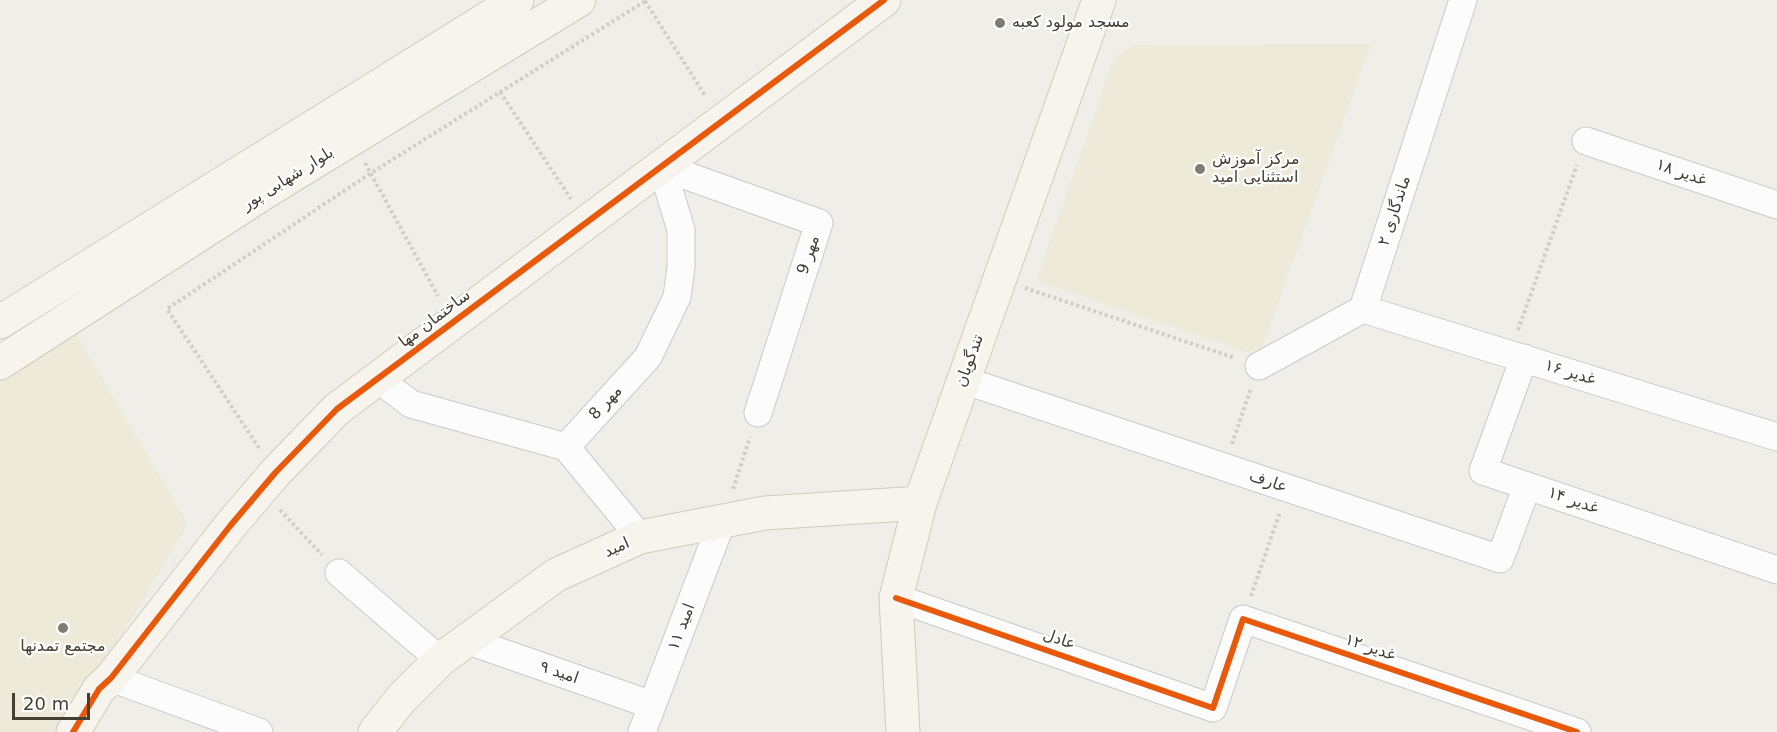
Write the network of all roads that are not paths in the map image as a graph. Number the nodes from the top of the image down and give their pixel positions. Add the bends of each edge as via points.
1 (517, 0) edge
2 (579, 0) edge
3 (884, 0) edge
4 (1099, 0) edge
5 (1463, 0) edge
6 (1586, 141) road end
7 (662, 167) junction
8 (1777, 205) edge
9 (1364, 309) junction
10 (0, 322) edge
11 (1516, 356) junction
12 (0, 363) edge
13 (1259, 366) road end
14 (378, 379) junction
15 (963, 380) junction
16 (758, 413) road end
17 (1777, 437) edge
18 (566, 447) junction
19 (1527, 486) junction
20 (920, 503) junction
21 (722, 521) junction
22 (640, 537) junction
23 (1777, 570) edge
24 (339, 573) road end
25 (896, 598) junction
26 (1243, 619) joint
27 (466, 640) junction
28 (440, 660) junction
29 (111, 678) junction
30 (652, 705) junction
31 (900, 731) edge
32 (73, 732) edge
33 (259, 732) edge
34 (375, 732) edge
35 (642, 732) edge
36 (1577, 732) edge

1 - 10 street, بلوار شهابی پور
2 - 12 street, بلوار شهابی پور
3 - 7 street, ساختمان مها
4 - 15 street, تندگویان
5 - 9 street, ماندگاری ۲
6 - 8 street, غدیر ۱۸
7 - 14 street, ساختمان مها
7 - 16 street, مهر 9 via 819,223
7 - 18 street, مهر 8 via 681,231 677,297 648,357
9 - 11 street, غدیر ۱۶
9 - 13 street
11 - 17 street, غدیر ۱۶
11 - 19 street, غدیر ۱۴ via 1483,471
14 - 18 street via 411,404
14 - 29 street, ساختمان مها via 337,409 268,481
15 - 19 street, عارف via 1500,559
15 - 20 street, تندگویان
18 - 22 street
19 - 23 street, غدیر ۱۴
20 - 21 street, امید via 765,513
20 - 25 street, تندگویان
21 - 22 street, امید
21 - 30 street, امید ۱۱
22 - 27 street, امید via 556,575
24 - 28 street
25 - 26 street, عادل via 1213,708
25 - 31 street, تندگویان
26 - 36 street, غدیر ۱۲
27 - 28 street, امید
27 - 30 street, امید ۹
28 - 34 street, امید
29 - 32 street, ساختمان مها via 99,689
29 - 33 street
30 - 35 street, امید ۱۱

